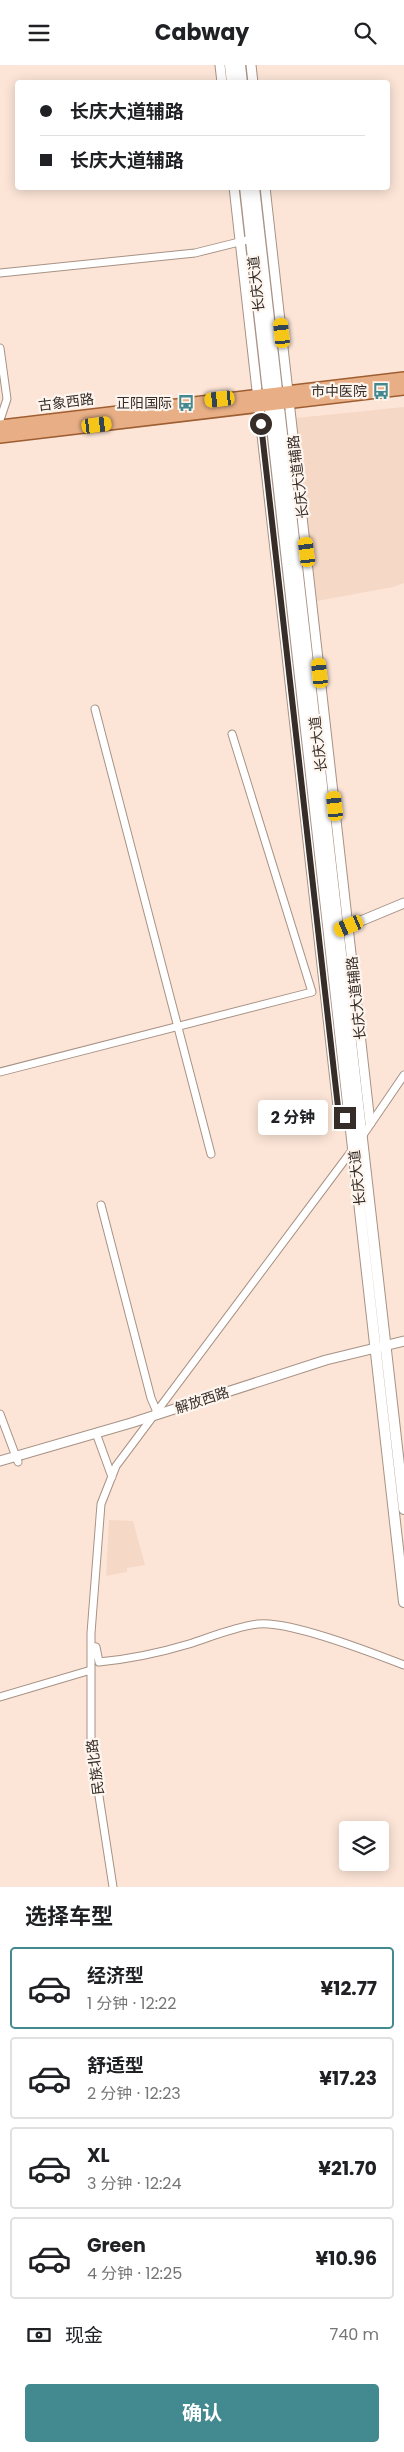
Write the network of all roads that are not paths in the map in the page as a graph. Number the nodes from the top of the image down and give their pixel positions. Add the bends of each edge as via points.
1 (220, 65) edge
2 (230, 65) edge
3 (240, 65) edge
4 (251, 65) edge
5 (222, 80) edge
6 (232, 80) edge
7 (242, 80) edge
8 (253, 80) edge
9 (235, 190) edge
10 (244, 190) edge
11 (254, 190) edge
12 (265, 190) edge
13 (245, 240) junction
14 (0, 273) edge
15 (0, 348) edge
16 (404, 378) edge
17 (404, 389) edge
18 (273, 399) junction
19 (0, 420) edge
20 (0, 426) edge
21 (0, 437) edge
22 (95, 709) dead end
23 (232, 734) dead end
24 (404, 903) edge
25 (404, 909) edge
26 (339, 933) junction
27 (178, 1027) junction
28 (0, 1072) edge
29 (404, 1075) edge
30 (370, 1123) junction
31 (351, 1128) junction
32 (362, 1136) junction
33 (353, 1148) junction
34 (211, 1154) dead end
35 (100, 1205) dead end
36 (404, 1341) edge
37 (404, 1347) edge
38 (381, 1351) junction
39 (0, 1414) edge
40 (154, 1417) junction
41 (97, 1436) junction
42 (17, 1459) junction
43 (0, 1461) edge
44 (0, 1466) edge
45 (112, 1477) junction
46 (404, 1509) edge
47 (404, 1602) edge
48 (93, 1646) junction
49 (404, 1665) edge
50 (91, 1670) junction
51 (0, 1697) edge
52 (114, 1887) edge

1 - 5 street
2 - 6 main road
3 - 7 main road
4 - 8 street
9 - 13 street
10 - 13 main road, 长庆大道
11 - 18 main road, 长庆大道
12 - 18 street
13 - 14 street via 195,253
13 - 18 main road, 长庆大道
15 - 19 street via 7,399
16 - 18 main road, 古象西路
17 - 18 main road, 古象西路
18 - 20 main road, 古象西路
18 - 21 main road, 古象西路
18 - 26 main road, 长庆大道
18 - 31 street via 338,1107
22 - 27 street
23 - 27 street via 312,992
24 - 26 street
25 - 26 street
26 - 30 street, 长庆大道辅路
26 - 31 main road, 长庆大道
26 - 32 main road, 长庆大道
27 - 28 street
27 - 34 street
29 - 30 street
30 - 32 street
31 - 33 main road, 长庆大道
32 - 33 street
32 - 38 main road, 长庆大道
33 - 38 main road, 长庆大道
33 - 40 street
35 - 40 street
36 - 38 street, 解放西路
37 - 38 street, 解放西路
38 - 40 street, 解放西路 via 310,1365
38 - 46 main road, 长庆大道
38 - 47 main road, 长庆大道
39 - 42 street
40 - 41 street, 解放西路
40 - 45 street via 116,1466
41 - 42 street, 解放西路
41 - 45 street
42 - 43 street, 解放西路
42 - 44 street, 解放西路
45 - 48 street via 101,1504
48 - 49 street via 99,1662 139,1658 260,1623 286,1626 370,1651
48 - 50 street, 民族北路
48 - 52 street, 民族北路 via 94,1743
50 - 51 street
50 - 52 street, 民族北路 via 92,1751

